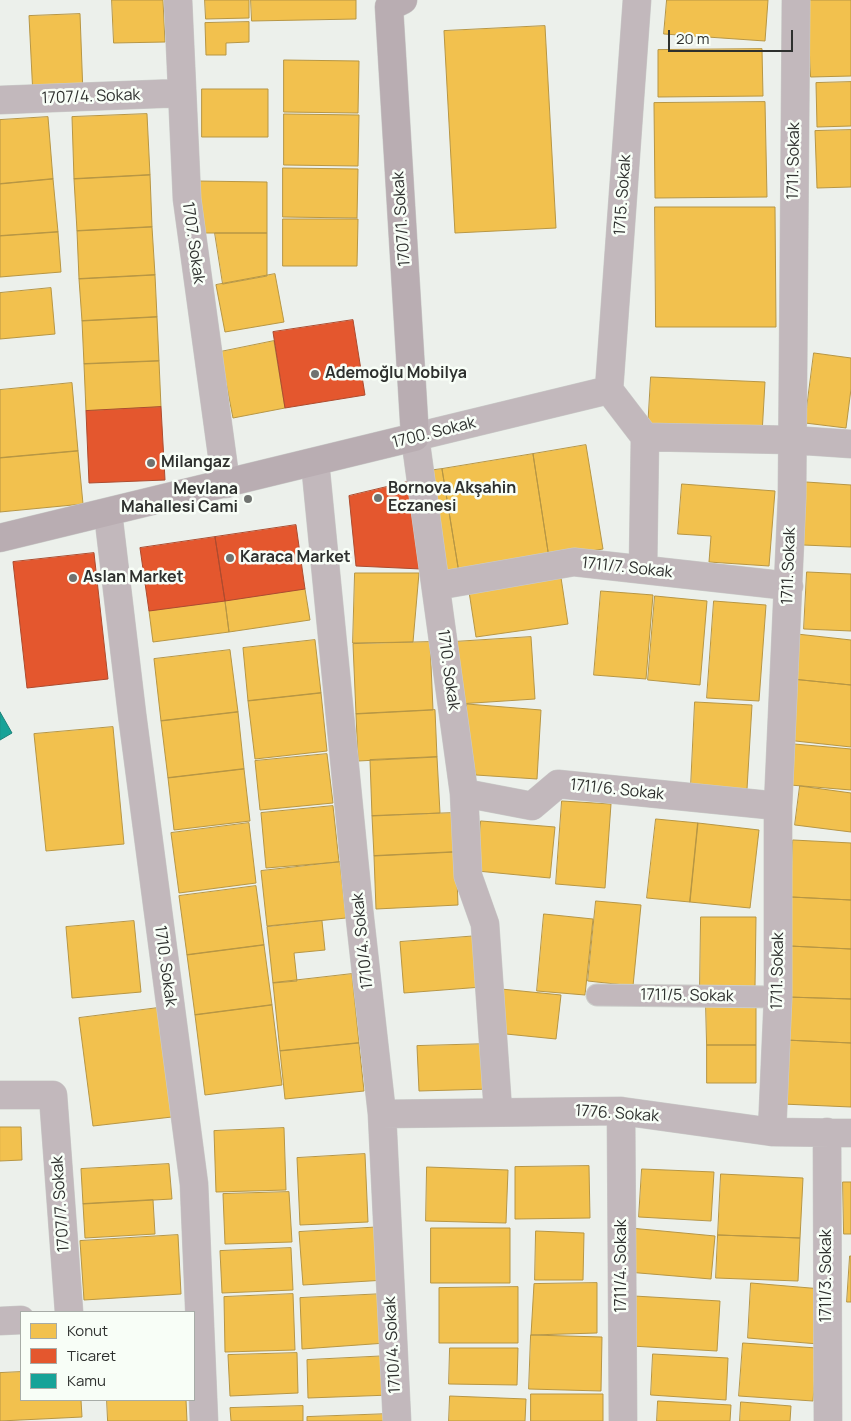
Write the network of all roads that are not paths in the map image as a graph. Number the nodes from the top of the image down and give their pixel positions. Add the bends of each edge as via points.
1 (178, 0) edge
2 (637, 0) edge
3 (796, 0) edge
4 (393, 2) edge
5 (182, 93) junction
6 (0, 100) edge
7 (609, 390) junction
8 (415, 437) junction
9 (646, 437) junction
10 (792, 440) junction
11 (851, 444) edge
12 (315, 462) junction
13 (226, 484) junction
14 (108, 513) junction
15 (0, 538) edge
16 (643, 569) junction
17 (436, 586) junction
18 (789, 586) junction
19 (464, 793) junction
20 (778, 806) junction
21 (597, 995) dead end
22 (778, 997) junction
23 (0, 1095) edge
24 (498, 1111) junction
25 (621, 1111) junction
26 (382, 1114) junction
27 (772, 1132) junction
28 (839, 1132) edge
29 (69, 1311) edge
30 (20, 1320) edge
31 (0, 1321) edge
32 (204, 1421) edge
33 (397, 1421) edge
34 (623, 1421) edge
35 (828, 1421) edge

1 - 5 street, 1707. Sokak
2 - 7 street, 1715. Sokak
3 - 10 street, 1711. Sokak
4 - 8 street, 1707/1. Sokak
5 - 6 street, 1707/4. Sokak
5 - 13 street, 1707. Sokak via 187,199
7 - 8 street, 1700. Sokak
7 - 9 street
8 - 12 street, 1700. Sokak
8 - 17 street, 1710. Sokak
9 - 10 street
9 - 16 street
10 - 11 street
10 - 18 street, 1711. Sokak
12 - 13 street, 1700. Sokak
12 - 26 street, 1710/4. Sokak
13 - 14 street, 1700. Sokak
14 - 15 street, 1700. Sokak
14 - 32 street, 1710. Sokak via 194,1184
16 - 17 street, 1711/7. Sokak via 574,562
16 - 18 street, 1711/7. Sokak
17 - 19 street, 1710. Sokak
18 - 20 street, 1711. Sokak
19 - 20 street, 1711/6. Sokak via 532,806 558,784
19 - 24 street, 1710. Sokak via 468,876 485,924
20 - 22 street, 1711. Sokak
21 - 22 lane, 1711/5. Sokak
22 - 27 street, 1711. Sokak
23 - 29 street, 1707/7. Sokak via 53,1095
24 - 25 street, 1776. Sokak
24 - 26 street, 1776. Sokak
25 - 27 street, 1776. Sokak
25 - 34 street, 1711/4. Sokak
26 - 33 street, 1710/4. Sokak
27 - 28 street, 1776. Sokak
28 - 35 street, 1711/3. Sokak
30 - 31 street

